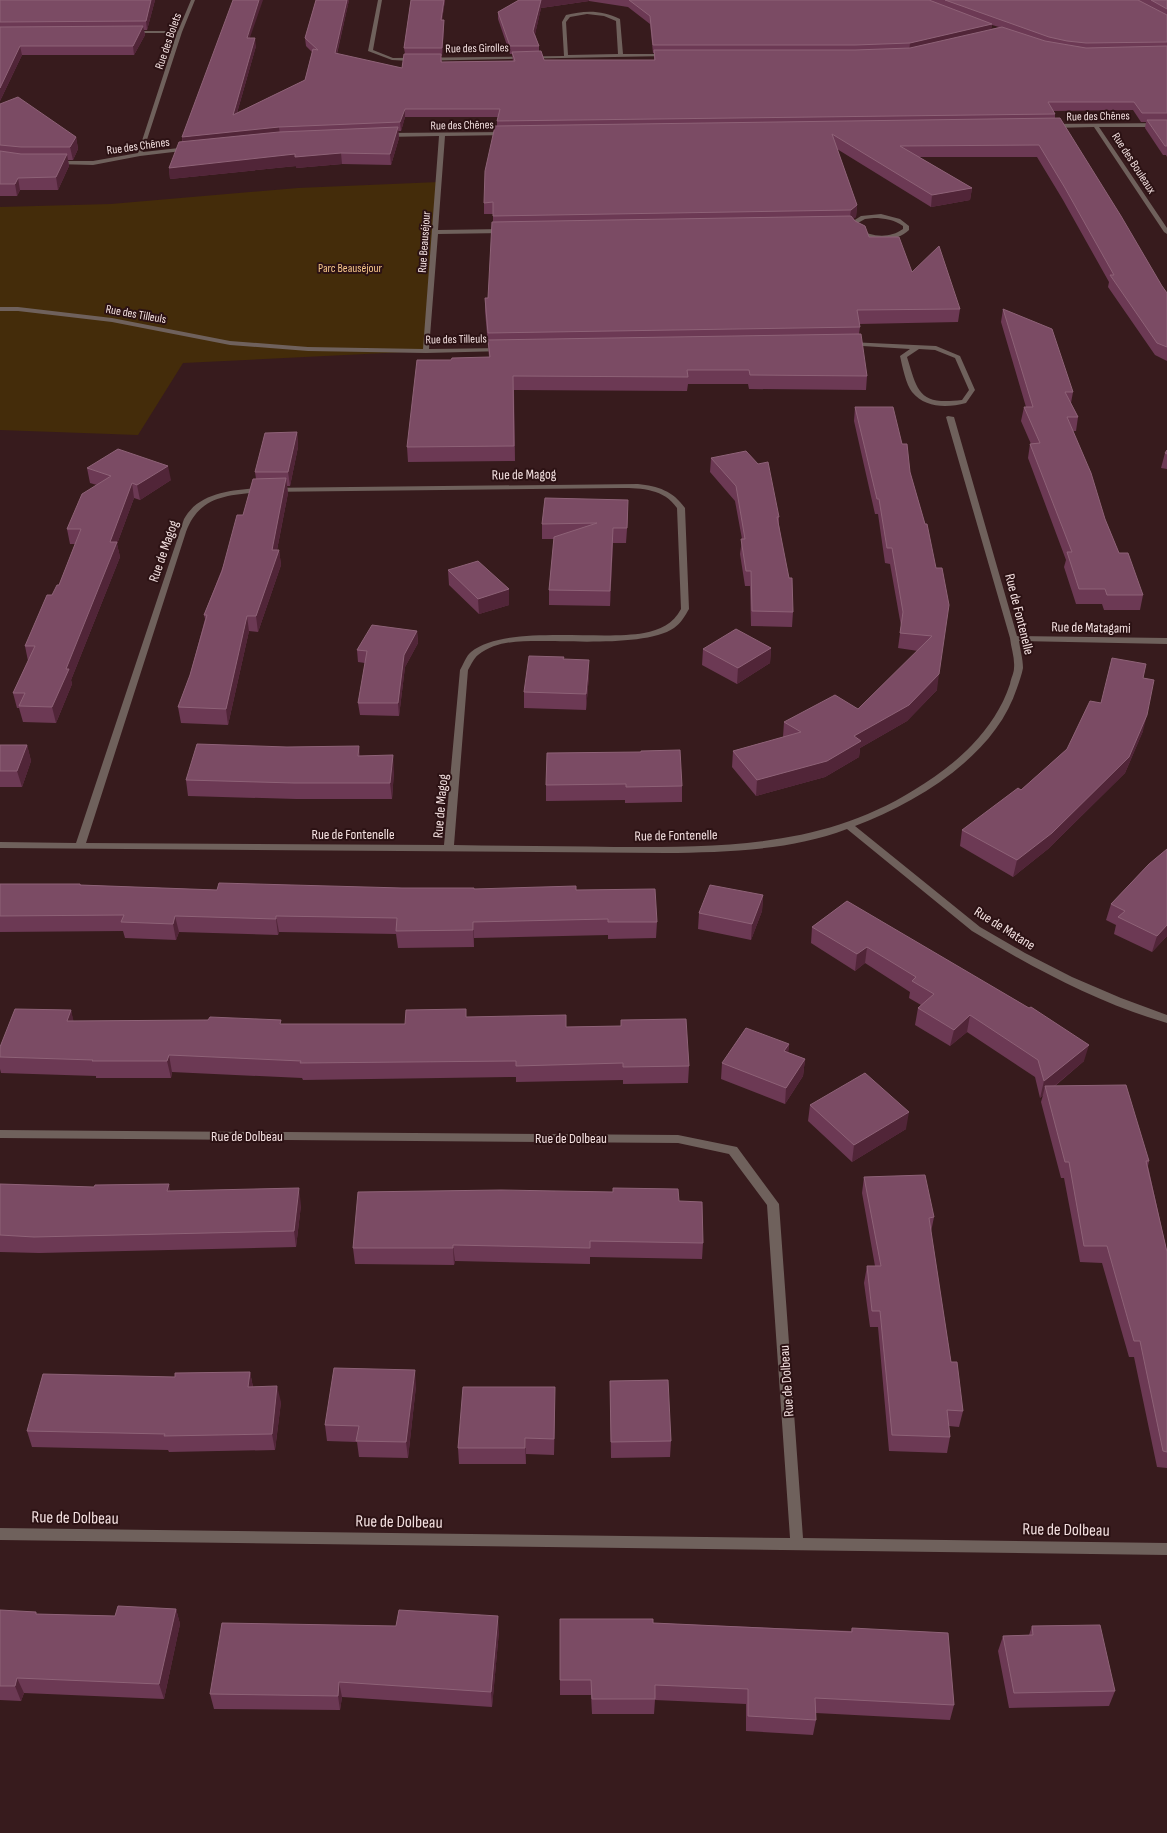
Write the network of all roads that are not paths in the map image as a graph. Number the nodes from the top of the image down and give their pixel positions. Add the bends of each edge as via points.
1 (193, 0) edge
2 (380, 0) edge
3 (126, 32) edge
4 (180, 32) junction
5 (621, 55) junction
6 (675, 55) edge
7 (566, 56) junction
8 (1167, 125) edge
9 (1041, 126) edge
10 (1096, 126) junction
11 (512, 134) edge
12 (379, 135) edge
13 (442, 135) junction
14 (195, 148) edge
15 (140, 154) junction
16 (54, 163) edge
17 (1167, 220) edge
18 (1159, 221) junction
19 (845, 226) edge
20 (852, 226) junction
21 (514, 231) edge
22 (436, 232) junction
23 (1167, 232) edge
24 (0, 309) edge
25 (840, 344) edge
26 (916, 348) junction
27 (514, 350) edge
28 (426, 351) junction
29 (950, 417) dead end
30 (1014, 638) junction
31 (1167, 642) edge
32 (850, 826) junction
33 (0, 845) edge
34 (80, 846) junction
35 (449, 848) junction
36 (1167, 1019) edge
37 (0, 1134) edge
38 (0, 1534) edge
39 (797, 1544) junction
40 (1167, 1549) edge

1 - 4 street, Rue des Bolets
2 - 7 street, Rue des Girolles via 370,52 380,56 410,60
3 - 4 street
4 - 15 street, Rue des Bolets
5 - 6 street, Rue des Girolles
5 - 7 street, Rue des Girolles
5 - 7 street via 618,20 611,15 598,12 582,12 568,16 564,22
8 - 10 street, Rue des Chênes
9 - 10 street, Rue des Chênes
10 - 18 street, Rue des Bouleaux
11 - 13 street, Rue des Chênes
12 - 13 street, Rue des Chênes
13 - 22 street, Rue Beauséjour
14 - 15 street, Rue des Chênes
15 - 16 street, Rue des Chênes via 93,163
17 - 18 street
18 - 23 street, Rue des Bouleaux
19 - 20 street
20 - 20 street via 858,232 873,237 893,236 906,230 902,222 881,216 864,217
21 - 22 street
22 - 28 street, Rue Beauséjour
24 - 28 street, Rue des Tilleuls via 112,320 230,343 308,349
25 - 26 street
26 - 26 street via 936,348 958,357 972,390 964,402 929,402 914,390 903,356
27 - 28 street, Rue des Tilleuls
29 - 30 street, Rue de Fontenelle
30 - 31 street, Rue de Matagami
30 - 32 street, Rue de Fontenelle via 1018,670 1009,700 989,731 972,751 925,788
32 - 35 street, Rue de Fontenelle via 772,844 729,848
32 - 36 street, Rue de Matane via 976,928 998,942 1047,969
33 - 34 street, Rue de Fontenelle
34 - 35 street, Rue de Fontenelle
34 - 35 street, Rue de Magog via 182,532 195,508 202,503 227,494 261,490 621,486 653,488 671,496 681,508 685,609 676,623 657,634 637,637 510,639 485,647 473,654 468,661 464,670
37 - 39 street, Rue de Dolbeau via 678,1139 734,1150 773,1204
38 - 39 street, Rue de Dolbeau
39 - 40 street, Rue de Dolbeau

